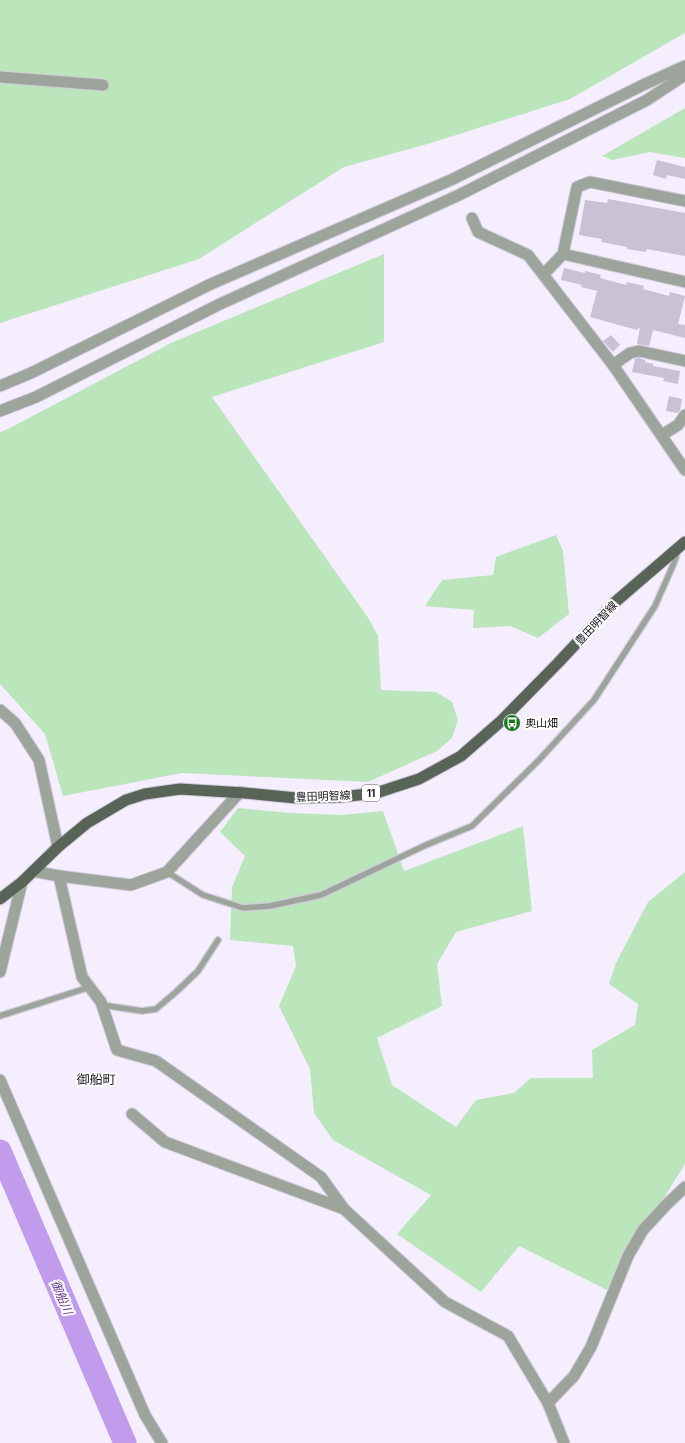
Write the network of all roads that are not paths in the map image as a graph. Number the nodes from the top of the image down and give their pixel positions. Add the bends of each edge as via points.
1 (685, 66) edge
2 (685, 75) edge
3 (0, 77) edge
4 (103, 85) dead end
5 (685, 201) edge
6 (472, 218) dead end
7 (563, 254) junction
8 (544, 274) junction
9 (685, 282) edge
10 (685, 361) edge
11 (614, 365) junction
12 (0, 386) edge
13 (0, 411) edge
14 (685, 414) edge
15 (662, 435) junction
16 (685, 470) edge
17 (682, 544) edge
18 (0, 710) edge
19 (240, 792) junction
20 (58, 847) junction
21 (33, 871) junction
22 (167, 872) junction
23 (59, 876) junction
24 (22, 882) junction
25 (0, 899) edge
26 (218, 940) dead end
27 (0, 972) edge
28 (90, 987) junction
29 (102, 1005) junction
30 (0, 1016) edge
31 (0, 1080) edge
32 (132, 1114) dead end
33 (685, 1187) edge
34 (344, 1209) junction
35 (548, 1403) junction
36 (162, 1443) edge
37 (564, 1443) edge

1 - 12 street via 453,179 211,284
2 - 13 street via 647,100 459,195 220,304 36,397
3 - 4 street
5 - 7 street via 590,182 577,187
6 - 8 street via 478,232 528,255
7 - 8 street
7 - 9 street
8 - 11 street
10 - 11 street via 639,351 630,353
11 - 15 street
14 - 15 street via 678,425
15 - 16 street
17 - 19 main road, 豊田明智線 / 11 via 614,603 500,722 461,756 420,779 376,793 296,798
17 - 22 lane via 655,606 594,700 538,761 472,826 321,895 270,906 243,908 203,895
18 - 20 street via 15,723 39,760
19 - 20 main road, 豊田明智線 / 11 via 180,789 145,794 126,800 98,816
19 - 22 street
20 - 21 main road, 豊田明智線 / 11
21 - 23 street
21 - 24 main road, 豊田明智線 / 11
22 - 23 street via 131,885
23 - 28 street via 82,977
24 - 25 main road, 豊田明智線 / 11
24 - 27 street
26 - 29 lane via 198,971 156,1009 142,1011
28 - 29 street
28 - 30 lane
29 - 34 street via 117,1050 156,1061 321,1177
31 - 36 street via 145,1415
32 - 34 street via 165,1142
33 - 35 street via 643,1230 628,1256 591,1347 574,1376
34 - 35 street via 445,1302 508,1336
35 - 37 street

